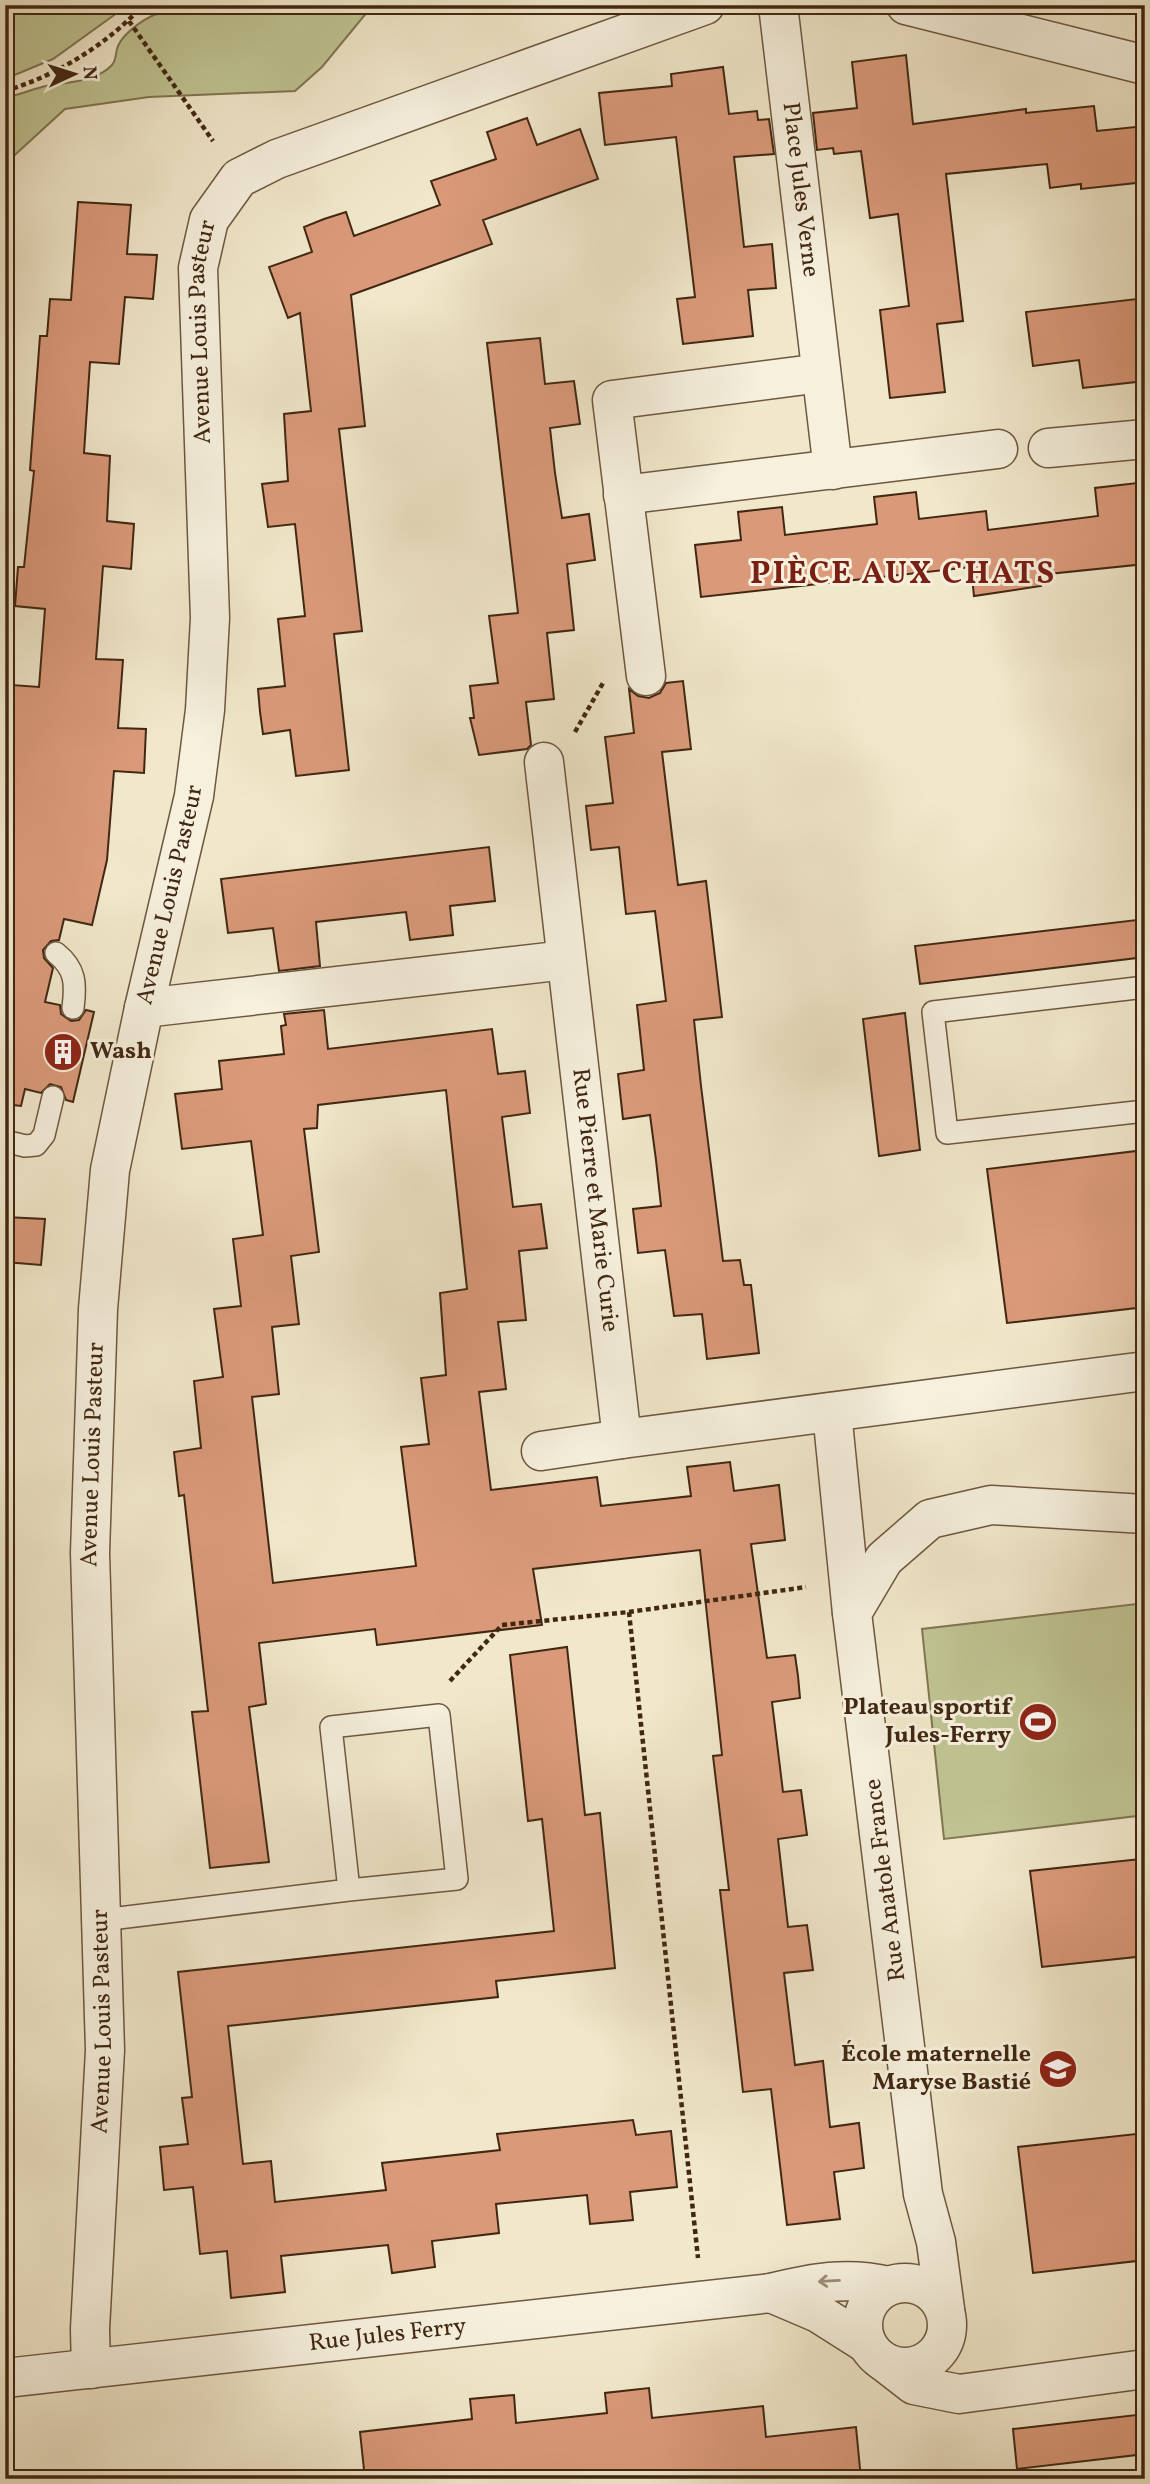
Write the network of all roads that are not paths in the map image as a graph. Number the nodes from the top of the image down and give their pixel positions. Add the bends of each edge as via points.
1 (705, 5) edge
2 (778, 5) edge
3 (906, 5) edge
4 (1145, 65) edge
5 (821, 373) junction
6 (1145, 439) edge
7 (1048, 448) dead end
8 (998, 449) dead end
9 (833, 470) junction
10 (623, 495) junction
11 (646, 676) road end
12 (544, 762) road end
13 (56, 953) dead end
14 (566, 960) junction
15 (1145, 987) edge
16 (73, 1008) dead end
17 (144, 1008) junction
18 (53, 1097) dead end
19 (1145, 1111) edge
20 (5, 1141) edge
21 (1145, 1371) edge
22 (832, 1412) junction
23 (622, 1439) junction
24 (541, 1451) dead end
25 (1145, 1514) edge
26 (850, 1597) junction
27 (349, 1890) junction
28 (102, 1920) junction
29 (923, 2194) junction
30 (893, 2285) junction
31 (771, 2293) junction
32 (945, 2323) junction
33 (875, 2352) junction
34 (91, 2369) junction
35 (1145, 2369) edge
36 (5, 2378) edge
37 (1014, 2384) junction

1 - 17 street, Avenue Louis Pasteur via 277,159 239,178 209,220 198,268 210,618 205,710 194,796
2 - 5 street, Place Jules Verne
3 - 4 street
5 - 9 street, Place Jules Verne
5 - 10 street via 612,400
6 - 7 street
8 - 9 street
9 - 10 street
10 - 11 street
12 - 14 street, Rue Pierre et Marie Curie
13 - 16 lane via 76,982
14 - 17 street
14 - 23 street, Rue Pierre et Marie Curie
15 - 19 lane via 933,1012 947,1133
17 - 28 street, Avenue Louis Pasteur via 110,1170 99,1309 90,1553
18 - 20 lane via 44,1135 36,1145
21 - 22 street
22 - 23 street
22 - 26 street
23 - 24 street
25 - 26 street via 991,1505 930,1519
26 - 29 street, Rue Anatole France
27 - 27 lane via 457,1879 439,1715 331,1727
27 - 28 lane
28 - 34 street, Avenue Louis Pasteur via 105,2050
29 - 30 street, Rue Anatole France via 917,2236
29 - 32 street, Rue Anatole France via 936,2242
30 -> 31 street, Rue Jules Ferry via 820,2281
30 - 32 street via 910,2283 930,2291
30 - 33 street via 868,2304 863,2317
31 - 33 street, Rue Jules Ferry via 818,2313
31 - 34 street, Rue Jules Ferry
32 - 33 street via 932,2358 920,2365 895,2367
32 - 37 street, Rue Jules Ferry via 950,2359 961,2372
33 - 37 street, Rue Jules Ferry via 914,2385 937,2392 959,2394
34 - 36 street, Rue Jules Ferry
35 - 37 street, Rue Jules Ferry

